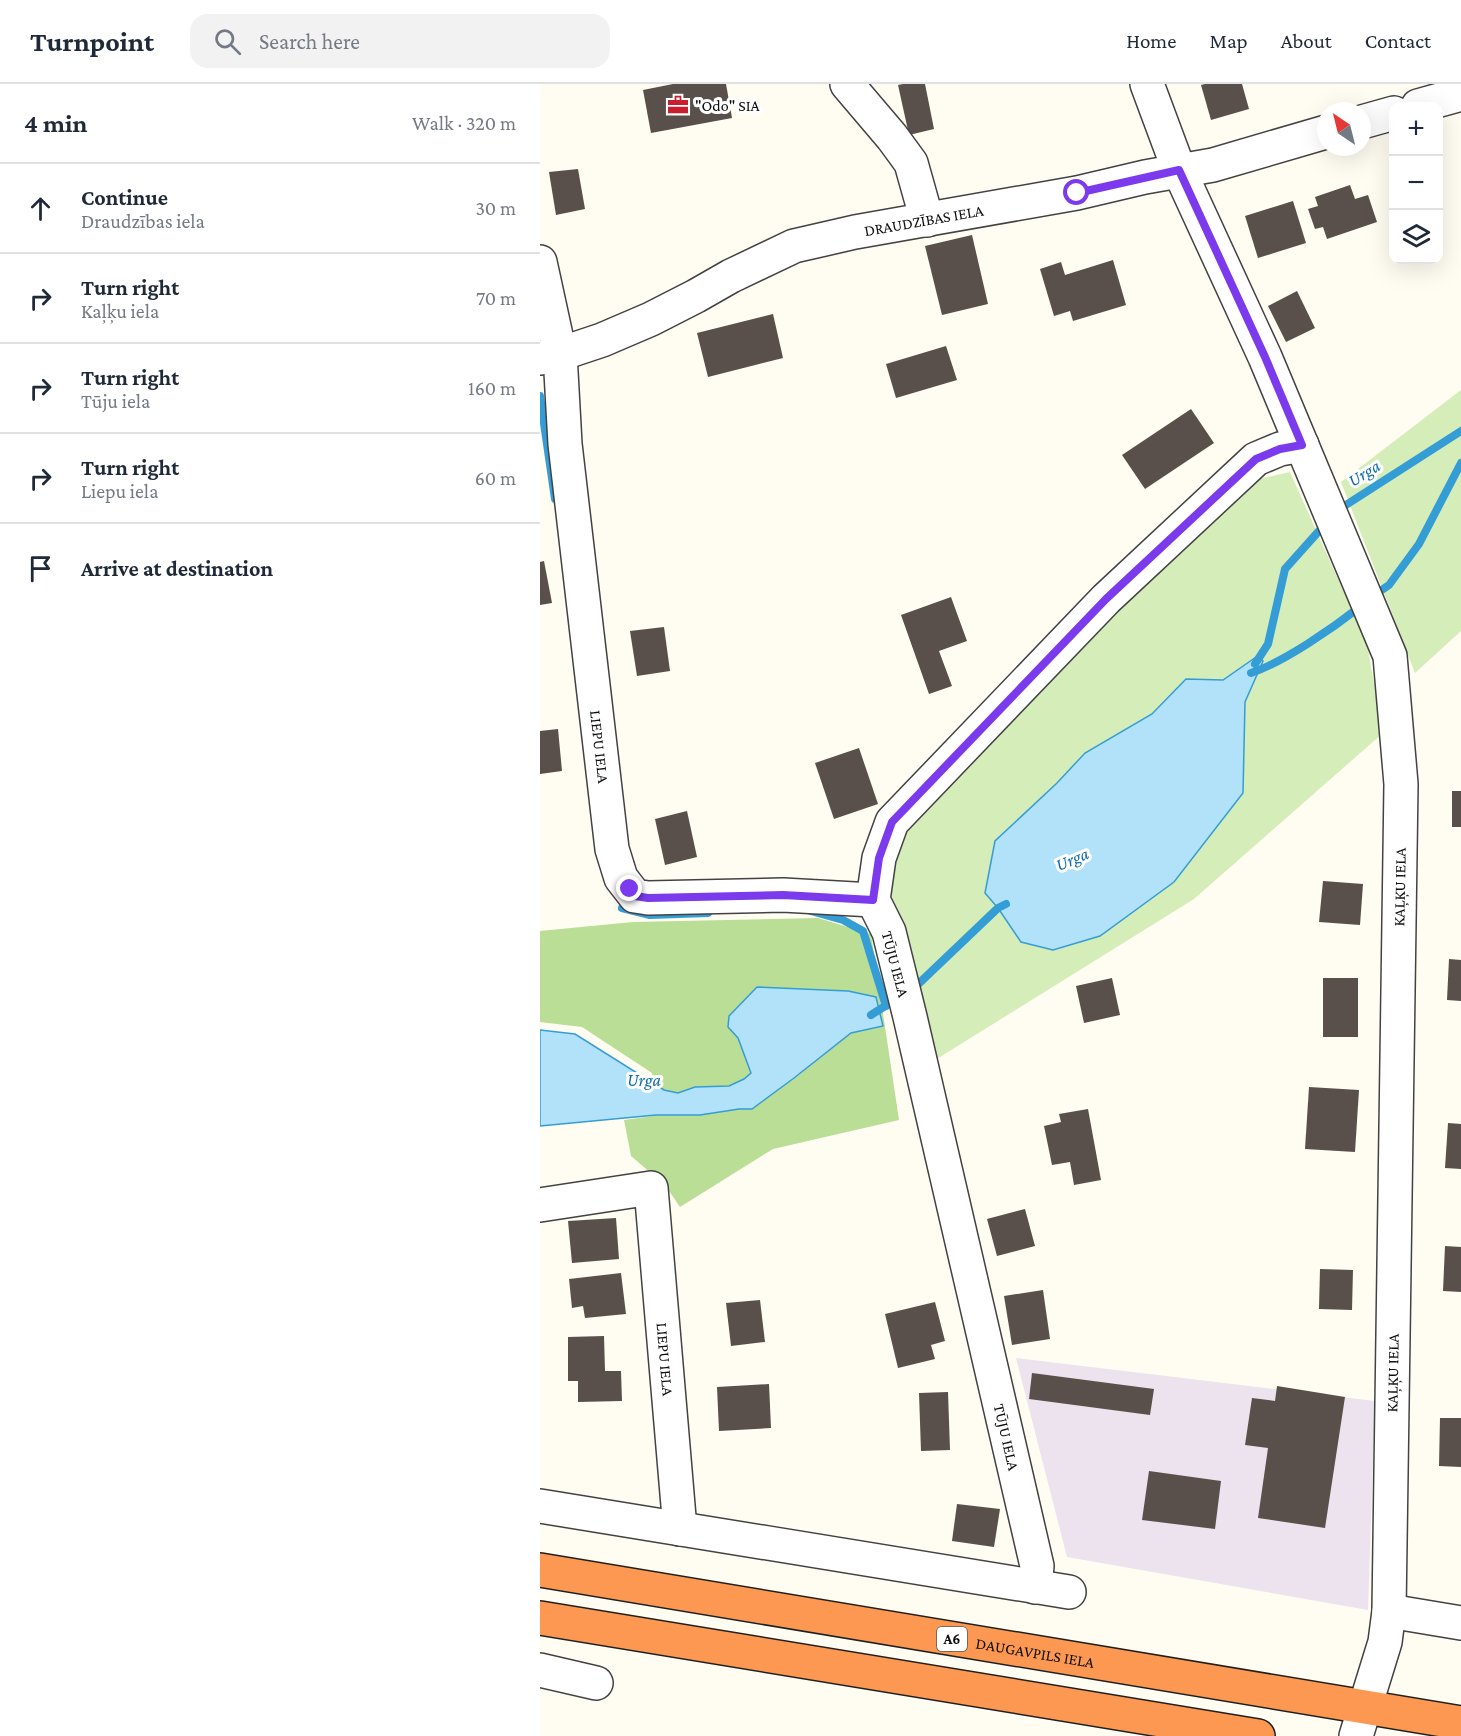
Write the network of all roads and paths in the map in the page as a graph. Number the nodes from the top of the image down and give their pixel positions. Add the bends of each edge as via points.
1 (847, 84) edge
2 (1147, 84) edge
3 (1461, 94) edge
4 (1432, 102) edge
5 (1389, 114) edge
6 (1371, 119) edge
7 (1317, 135) edge
8 (1179, 170) junction
9 (927, 220) junction
10 (540, 262) edge
11 (550, 356) edge
12 (1302, 445) junction
13 (873, 900) junction
14 (540, 1205) edge
15 (540, 1506) edge
16 (680, 1529) junction
17 (540, 1570) edge
18 (1035, 1587) junction
19 (1069, 1592) dead end
20 (1389, 1611) junction
21 (540, 1618) edge
22 (1461, 1623) edge
23 (540, 1670) edge
24 (596, 1683) dead end
25 (1360, 1721) edge
26 (1461, 1723) edge
27 (1258, 1736) edge

1 - 9 street via 911,163
2 - 8 street, KAĻĶU IELA
3 - 4 street
5 - 6 street
7 - 8 street, DRAUDZĪBAS IELA via 1213,165
8 - 9 street, DRAUDZĪBAS IELA
8 - 12 street, KAĻĶU IELA
9 - 11 street, DRAUDZĪBAS IELA via 855,231 794,246 651,319
10 - 11 street, LIEPU IELA
11 - 13 street, LIEPU IELA via 612,849 621,878 635,896 648,898 783,895
12 - 13 street via 1256,459 1106,599 892,822 879,858
12 - 20 street, KAĻĶU IELA via 1390,656 1401,784
13 - 18 street, TŪJU IELA via 890,932 1037,1566
14 - 16 street, LIEPU IELA via 651,1188
15 - 16 street
16 - 18 street
17 - 25 highway, DAUGAVPILS IELA / A6
18 - 19 street
20 - 22 street
20 - 25 street, KAĻĶU IELA via 1385,1642
21 - 27 highway
23 - 24 street
25 - 26 highway, DAUGAVPILS IELA / A6

